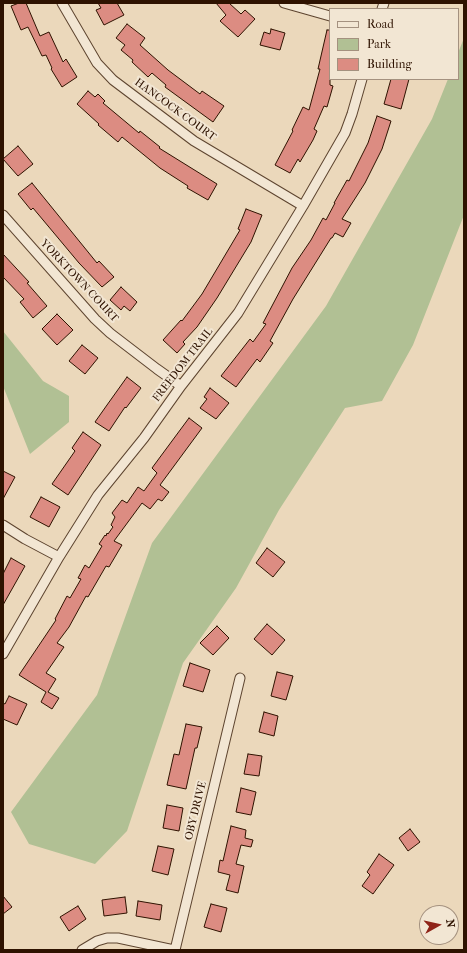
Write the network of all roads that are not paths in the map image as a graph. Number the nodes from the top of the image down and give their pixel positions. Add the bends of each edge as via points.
1 (62, 3) edge
2 (284, 3) edge
3 (329, 16) edge
4 (362, 80) edge
5 (303, 206) junction
6 (3, 215) edge
7 (181, 386) junction
8 (3, 525) edge
9 (59, 557) junction
10 (3, 654) edge
11 (240, 678) dead end
12 (82, 950) edge
13 (174, 950) edge

1 - 5 street, HANCOCK COURT via 97,63 113,80 194,141
2 - 3 street
4 - 5 street, FREEDOM TRAIL via 345,133
5 - 7 street, FREEDOM TRAIL via 238,313
6 - 7 street, YORKTOWN COURT via 95,319 139,356
7 - 9 street, FREEDOM TRAIL via 144,438 98,495
8 - 9 street
9 - 10 street, FREEDOM TRAIL
11 - 13 street, OBY DRIVE
12 - 13 street, OBY DRIVE via 107,938

